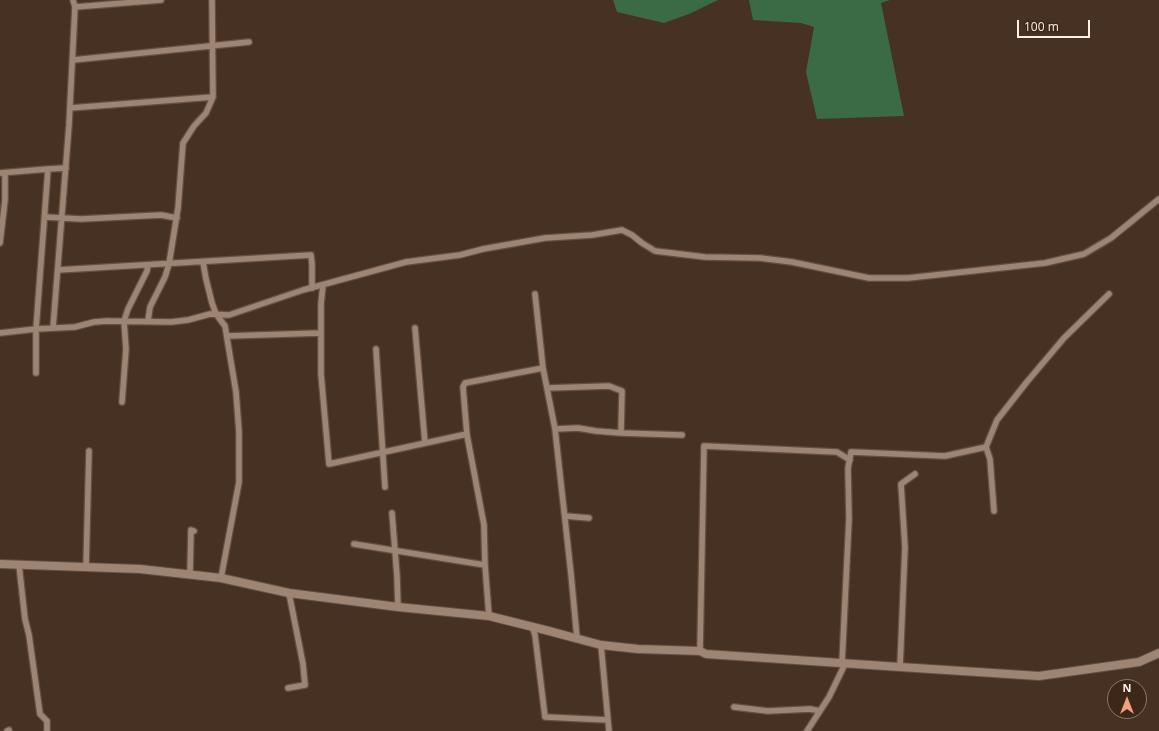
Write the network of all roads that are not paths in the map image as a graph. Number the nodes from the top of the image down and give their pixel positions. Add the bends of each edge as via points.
1 (73, 0) edge
2 (161, 0) edge
3 (212, 0) edge
4 (75, 8) junction
5 (249, 42) dead end
6 (213, 47) junction
7 (72, 60) junction
8 (213, 97) junction
9 (70, 108) junction
10 (66, 168) junction
11 (48, 169) junction
12 (2, 173) edge
13 (1159, 199) edge
14 (45, 217) junction
15 (62, 218) junction
16 (177, 218) junction
17 (0, 244) edge
18 (203, 262) junction
19 (169, 264) junction
20 (148, 265) junction
21 (58, 270) junction
22 (323, 285) junction
23 (312, 288) junction
24 (535, 294) dead end
25 (1109, 294) dead end
26 (216, 314) junction
27 (124, 321) junction
28 (148, 321) junction
29 (53, 328) junction
30 (415, 328) dead end
31 (36, 329) junction
32 (0, 333) edge
33 (321, 334) junction
34 (227, 336) junction
35 (376, 349) dead end
36 (543, 368) junction
37 (36, 373) dead end
38 (547, 388) junction
39 (122, 402) dead end
40 (555, 429) junction
41 (621, 433) junction
42 (467, 434) junction
43 (682, 436) dead end
44 (426, 443) junction
45 (986, 447) junction
46 (89, 451) dead end
47 (383, 453) junction
48 (850, 460) junction
49 (915, 474) dead end
50 (385, 488) dead end
51 (994, 511) dead end
52 (392, 513) dead end
53 (565, 516) junction
54 (590, 518) dead end
55 (194, 530) dead end
56 (354, 544) dead end
57 (395, 550) junction
58 (0, 564) edge
59 (19, 565) junction
60 (485, 565) junction
61 (86, 568) junction
62 (190, 574) junction
63 (221, 578) junction
64 (289, 593) junction
65 (398, 607) junction
66 (489, 616) junction
67 (532, 626) junction
68 (577, 638) junction
69 (601, 645) junction
70 (700, 651) junction
71 (1159, 653) edge
72 (844, 663) junction
73 (900, 667) junction
74 (288, 688) dead end
75 (734, 707) dead end
76 (820, 711) junction
77 (608, 720) junction
78 (47, 731) edge
79 (609, 731) edge
80 (807, 731) edge

1 - 4 street
2 - 4 street
3 - 6 street
4 - 7 street
5 - 6 street
6 - 7 street
6 - 8 street
7 - 9 street
8 - 9 street
8 - 16 street via 206,113 183,143
9 - 10 street
10 - 11 street
10 - 15 street
11 - 12 street
11 - 14 street
12 - 17 street via 5,200
13 - 22 street via 1111,238 1084,254 1045,263 908,278 869,278 760,258 705,257 655,251 622,230 592,236 545,238 460,255 406,262
14 - 15 street
14 - 31 street
15 - 16 street via 155,215
15 - 21 street
16 - 19 street
18 - 19 street
18 - 23 street via 311,255
18 - 26 street
19 - 20 street
19 - 28 street via 150,307
20 - 21 street
20 - 27 street
21 - 29 street
22 - 23 street
22 - 33 street
23 - 26 street via 229,315
24 - 36 street
25 - 45 street via 1064,338 1026,383 997,420
26 - 28 street via 180,321
26 - 34 street via 225,326
27 - 28 street
27 - 29 street
27 - 39 street via 126,349
29 - 31 street
30 - 44 street
31 - 32 street
31 - 37 street
33 - 34 street
33 - 47 street via 321,374 329,464
34 - 63 street via 238,411 239,482
35 - 47 street
36 - 38 street
36 - 42 street via 465,383 463,387
38 - 40 street
38 - 41 street via 610,386 622,391
40 - 41 street via 578,428
40 - 53 street
41 - 43 street
42 - 44 street
42 - 60 street via 484,525
44 - 47 street
45 - 48 street via 945,456 851,452
45 - 51 street via 990,459
46 - 61 street
47 - 50 street
48 - 70 street via 837,452 704,446
48 - 72 street
49 - 73 street via 901,484 905,547
52 - 57 street
53 - 54 street
53 - 68 street
55 - 62 street via 191,530
56 - 57 street
57 - 60 street
57 - 65 street
58 - 59 main road
59 - 61 main road
59 - 78 street via 40,714 47,721
60 - 66 street
61 - 62 main road via 140,569
62 - 63 main road
63 - 64 main road
64 - 65 main road
64 - 74 street via 303,664 304,685
65 - 66 main road
66 - 67 main road
67 - 68 main road
67 - 77 street via 536,635 544,717
68 - 69 main road
69 - 70 main road
69 - 77 street
70 - 72 main road via 706,654
71 - 73 main road via 1139,662 1039,676
72 - 73 main road
72 - 76 street
75 - 76 street via 768,711
76 - 80 street
77 - 79 street

